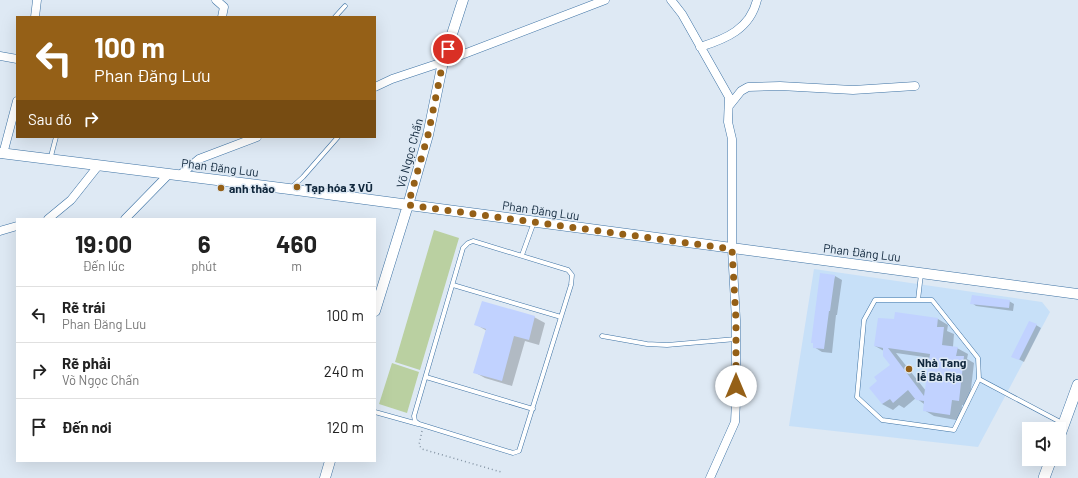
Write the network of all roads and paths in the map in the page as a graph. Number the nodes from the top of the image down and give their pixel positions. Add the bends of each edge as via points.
1 (37, 0) edge
2 (216, 0) edge
3 (463, 0) edge
4 (605, 0) edge
5 (671, 0) edge
6 (757, 0) edge
7 (345, 6) dead end
8 (35, 16) edge
9 (222, 16) edge
10 (336, 16) edge
11 (700, 47) junction
12 (0, 56) edge
13 (16, 59) edge
14 (443, 62) junction
15 (915, 86) dead end
16 (376, 87) edge
17 (16, 104) edge
18 (729, 106) junction
19 (56, 138) edge
20 (254, 138) edge
21 (337, 138) edge
22 (2, 153) edge
23 (50, 160) junction
24 (98, 166) junction
25 (169, 174) junction
26 (180, 175) junction
27 (289, 189) junction
28 (408, 205) junction
29 (49, 218) edge
30 (126, 218) edge
31 (534, 222) junction
32 (16, 226) edge
33 (0, 230) edge
34 (732, 249) junction
35 (522, 255) junction
36 (921, 273) junction
37 (453, 285) junction
38 (1078, 294) edge
39 (918, 300) junction
40 (376, 308) edge
41 (561, 317) junction
42 (602, 336) dead end
43 (736, 338) junction
44 (426, 377) junction
45 (979, 379) junction
46 (1078, 385) edge
47 (533, 408) junction
48 (376, 412) edge
49 (1060, 422) edge
50 (1065, 422) edge
51 (419, 424) junction
52 (424, 426) junction
53 (330, 462) edge
54 (1048, 466) edge
55 (501, 472) dead end
56 (325, 478) edge
57 (710, 478) edge
58 (1044, 478) edge

1 - 8 street
2 - 9 street via 224,7
3 - 14 street, Võ Ngọc Chấn
4 - 14 street
5 - 11 street via 682,14
6 - 11 street via 750,17 743,25 727,37
7 - 10 lane
11 - 18 street via 729,98
12 - 13 street
14 - 16 street
14 - 28 street, Võ Ngọc Chấn via 428,135
15 - 18 street via 852,90 748,87 741,91
17 - 22 street
18 - 34 street via 728,122 732,140
19 - 23 lane
20 - 26 street via 199,159
21 - 27 lane
22 - 23 street, Phan Đăng Lưu
23 - 24 street, Phan Đăng Lưu
24 - 25 street, Phan Đăng Lưu
24 - 29 street via 71,200
25 - 26 street, Phan Đăng Lưu
25 - 30 street
26 - 27 street, Phan Đăng Lưu
27 - 28 street, Phan Đăng Lưu
28 - 31 street, Phan Đăng Lưu
28 - 40 street, Võ Ngọc Chấn
31 - 34 street, Phan Đăng Lưu
31 - 35 lane
32 - 33 street
34 - 36 street, Phan Đăng Lưu
34 - 43 street
35 - 37 lane via 473,241 468,243 463,248
35 - 41 lane via 568,270 572,275
36 - 38 street, Phan Đăng Lưu
36 - 39 lane
37 - 41 lane
37 - 44 lane
39 - 45 lane via 932,300 978,358
39 - 45 lane via 875,300 864,320 857,397 882,420 954,430
41 - 47 lane
42 - 43 lane via 667,345
43 - 57 street via 735,422
44 - 47 lane
44 - 51 lane via 414,416
45 - 49 lane
46 - 50 main road
47 - 52 lane via 519,451 513,453
48 - 51 lane
51 - 52 lane
52 - 55 path via 419,445 422,449
53 - 56 street
54 - 58 main road

